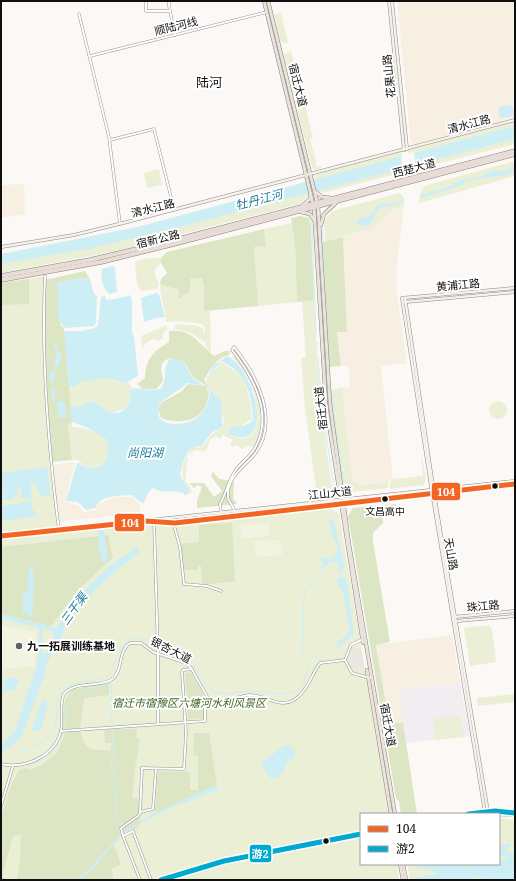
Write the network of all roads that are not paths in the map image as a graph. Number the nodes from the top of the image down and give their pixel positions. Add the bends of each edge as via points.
1 (146, 1) edge
2 (170, 1) edge
3 (264, 1) edge
4 (268, 1) edge
5 (390, 1) edge
6 (170, 11) junction
7 (267, 12) junction
8 (79, 14) dead end
9 (175, 35) junction
10 (90, 56) junction
11 (515, 120) edge
12 (110, 140) junction
13 (406, 150) junction
14 (515, 151) edge
15 (515, 154) edge
16 (309, 176) junction
17 (310, 188) junction
18 (315, 190) junction
19 (314, 195) junction
20 (337, 199) junction
21 (316, 205) junction
22 (299, 209) junction
23 (175, 210) junction
24 (120, 224) junction
25 (315, 224) junction
26 (320, 237) junction
27 (1, 247) edge
28 (1, 276) edge
29 (44, 276) dead end
30 (1, 280) edge
31 (515, 288) edge
32 (515, 292) edge
33 (403, 298) joint
34 (404, 302) junction
35 (515, 481) edge
36 (515, 484) edge
37 (433, 491) junction
38 (341, 502) junction
39 (234, 510) junction
40 (221, 512) junction
41 (146, 521) junction
42 (154, 521) junction
43 (173, 522) junction
44 (59, 530) junction
45 (1, 536) edge
46 (221, 591) dead end
47 (515, 611) edge
48 (454, 616) junction
49 (515, 616) edge
50 (455, 622) junction
51 (363, 639) junction
52 (158, 652) junction
53 (345, 660) junction
54 (192, 669) junction
55 (370, 678) junction
56 (209, 698) junction
57 (185, 722) junction
58 (158, 724) junction
59 (61, 731) junction
60 (1, 764) edge
61 (13, 766) junction
62 (156, 769) junction
63 (1, 806) edge
64 (140, 812) junction
65 (487, 812) junction
66 (391, 813) edge
67 (395, 813) edge
68 (478, 813) edge
69 (500, 814) edge
70 (515, 814) edge
71 (360, 835) edge
72 (360, 835) edge
73 (123, 836) junction
74 (400, 865) edge
75 (403, 865) edge
76 (140, 880) edge
77 (151, 880) edge
78 (161, 880) edge
79 (166, 880) edge
80 (404, 880) edge

1 - 6 street via 146,11
2 - 6 street
3 - 7 main road, 宿迁大道
4 - 16 main road, 宿迁大道
5 - 13 street, 花果山路
6 - 9 street
7 - 9 street, 顺陆河线
7 - 16 main road, 宿迁大道
8 - 10 street
9 - 10 street, 顺陆河线
10 - 12 street
11 - 13 street, 清水江路
12 - 23 street via 154,129
12 - 24 street
13 - 16 street, 清水江路
14 - 20 highway, 西楚大道
15 - 20 highway, 西楚大道
16 - 17 main road, 宿迁大道
16 - 18 main road, 宿迁大道
16 - 23 street, 清水江路
17 - 19 main road, 宿迁大道
17 - 22 main road via 310,199
18 - 19 main road, 宿迁大道
18 - 20 main road via 320,196
19 - 21 main road, 宿迁大道
20 - 21 highway, 西楚大道
20 - 26 main road via 324,214
21 - 22 highway, 宿新公路
21 - 25 main road, 宿迁大道
21 - 26 main road, 宿迁大道
22 - 25 main road via 310,214
22 - 28 highway, 宿新公路 via 90,260
22 - 30 highway, 宿新公路 via 101,262
23 - 24 street, 清水江路
24 - 27 street, 清水江路 via 74,235
25 - 38 main road, 宿迁大道 via 325,398
26 - 38 main road, 宿迁大道 via 328,390
29 - 44 street via 46,407
31 - 33 street, 黄浦江路
32 - 34 street, 黄浦江路
33 - 34 street, 天山路
34 - 37 street, 天山路
35 - 37 street, 江山大道
36 - 37 street, 江山大道
37 - 38 street, 江山大道
37 - 48 street, 天山路
38 - 39 street, 江山大道
38 - 43 street, 江山大道
38 - 51 main road, 宿迁大道
39 - 40 street, 江山大道
39 - 40 street via 228,497 230,486 238,471 258,449 265,421 258,385 234,347 232,350 248,371 257,392 262,411 262,426 255,448 233,474 225,498 220,504
40 - 41 street, 江山大道
41 - 42 street, 江山大道
41 - 44 street, 江山大道
42 - 43 street, 江山大道
42 - 52 street
43 - 46 street via 180,547 184,584 207,586
44 - 45 street, 江山大道
47 - 48 street, 珠江路
48 - 50 street, 天山路
49 - 50 street, 珠江路
50 - 65 street, 天山路
51 - 53 street via 351,645
51 - 55 main road, 宿迁大道
52 - 54 street, 银杏大道
52 - 58 street
52 - 59 street, 银杏大道 via 141,643 130,643 123,651 118,671 111,680 77,686 66,692 62,700
53 - 55 street via 352,673
53 - 56 street via 320,663 304,692 286,704 257,695 241,696 221,703
54 - 56 street, 银杏大道
54 - 57 street via 182,672
55 - 66 main road, 宿迁大道
55 - 67 main road, 宿迁大道
56 - 57 street via 204,704 205,721
57 - 58 street
57 - 62 street via 184,770
58 - 59 street
59 - 61 street, 银杏大道 via 53,747 43,756 24,765
60 - 61 street, 银杏大道
61 - 63 street
62 - 64 street via 153,808
62 - 64 street via 142,768
64 - 73 street via 121,828
65 - 68 street
65 - 70 street
69 - 70 street
71 - 78 street via 224,861
72 - 79 street via 258,855
73 - 76 street
73 - 77 street via 134,832
74 - 80 main road
75 - 80 main road

